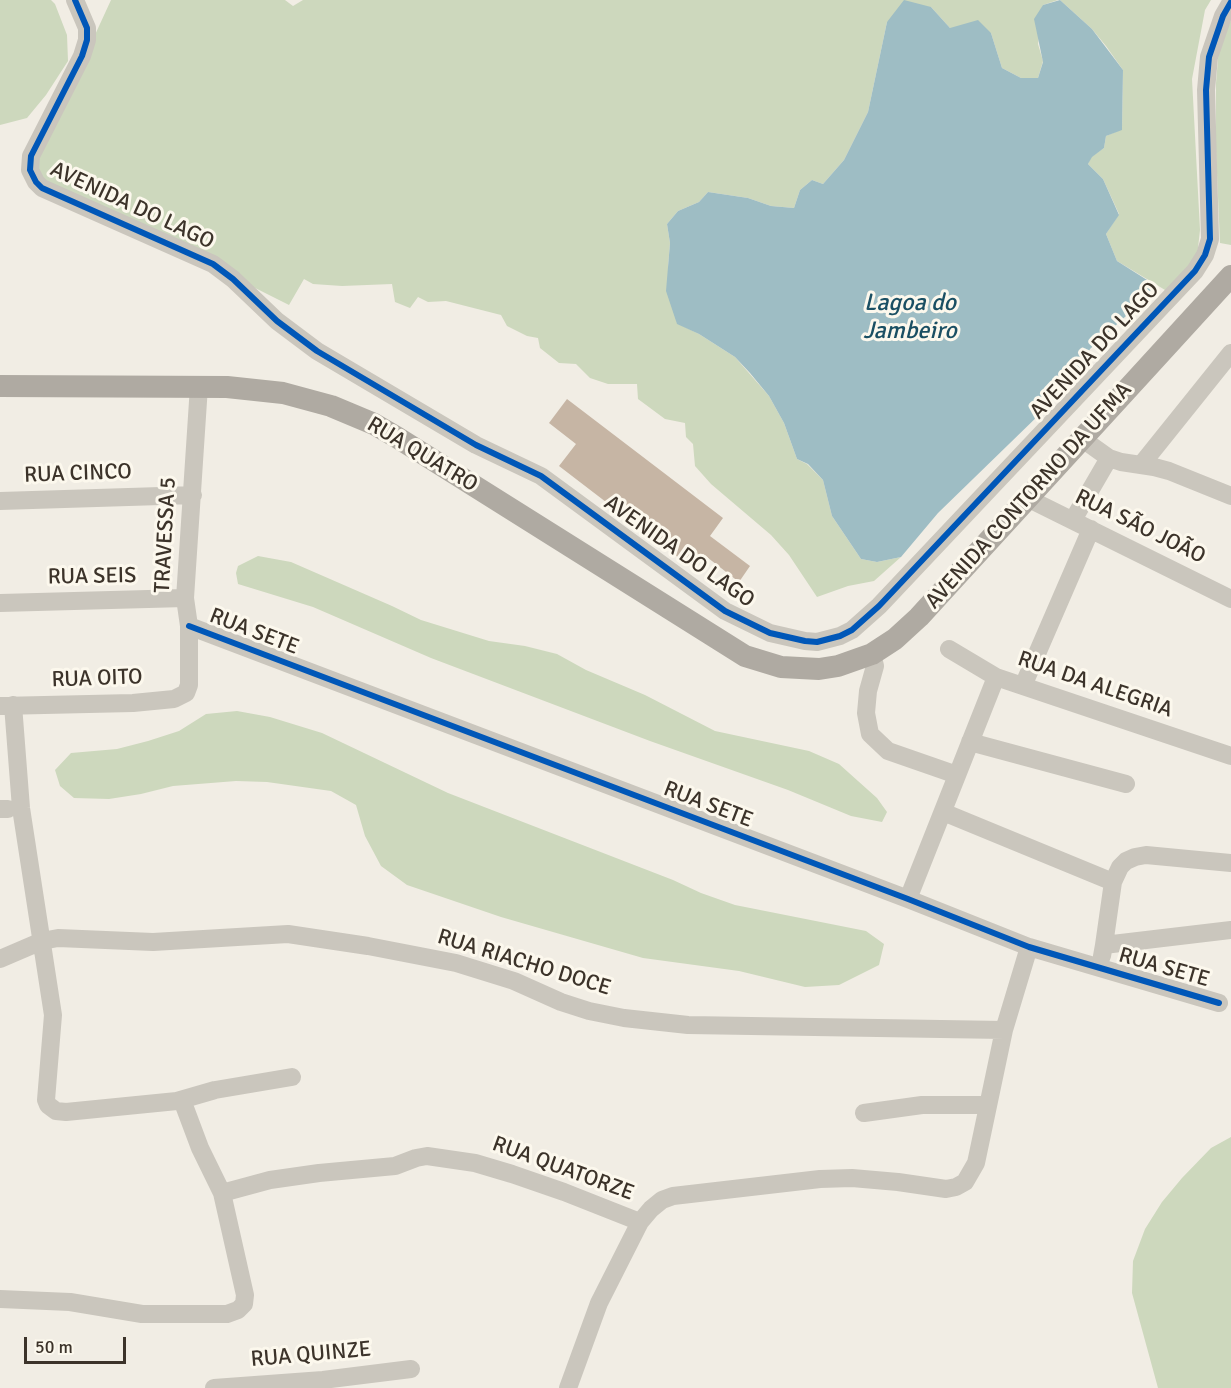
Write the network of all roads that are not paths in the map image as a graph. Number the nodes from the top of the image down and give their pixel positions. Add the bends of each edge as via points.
1 (75, 0) edge
2 (1231, 2) edge
3 (1231, 276) edge
4 (1231, 353) edge
5 (0, 386) edge
6 (198, 386) junction
7 (1082, 438) junction
8 (1109, 458) junction
9 (1141, 465) junction
10 (192, 495) junction
11 (1231, 496) edge
12 (1027, 498) junction
13 (0, 501) edge
14 (1073, 520) junction
15 (1091, 529) junction
16 (185, 598) junction
17 (1231, 599) edge
18 (0, 603) edge
19 (189, 626) junction
20 (949, 649) dead end
21 (872, 654) junction
22 (799, 669) joint
23 (996, 677) junction
24 (189, 685) joint
25 (1023, 686) junction
26 (7, 706) edge
27 (970, 742) junction
28 (1231, 756) edge
29 (957, 776) junction
30 (1126, 783) dead end
31 (943, 812) junction
32 (1231, 863) edge
33 (1117, 874) junction
34 (908, 899) junction
35 (1231, 930) edge
36 (42, 941) junction
37 (1104, 945) junction
38 (1029, 948) junction
39 (0, 959) edge
40 (1100, 968) junction
41 (1219, 1003) dead end
42 (1004, 1030) junction
43 (292, 1077) dead end
44 (182, 1100) junction
45 (988, 1105) junction
46 (864, 1113) dead end
47 (222, 1193) junction
48 (640, 1222) junction
49 (0, 1299) edge
50 (411, 1369) dead end
51 (214, 1388) edge
52 (568, 1388) edge

1 - 2 street, AVENIDA DO LAGO via 83,14 87,40 31,156 30,170 42,188 213,264 317,351 476,445 541,476 725,611 770,633 817,642 852,630 879,606 1195,271 1210,239 1206,90 1209,57
3 - 7 main road, AVENIDA CONTORNO DA UFMA
4 - 9 street
5 - 6 main road, RUA QUATRO
6 - 10 street, TRAVESSA 5
6 - 22 main road, RUA QUATRO via 283,393 363,419 730,647 760,662
7 - 8 street
7 - 12 main road, AVENIDA CONTORNO DA UFMA
8 - 9 street
8 - 14 street
9 - 11 street via 1169,471
10 - 13 street, RUA CINCO
10 - 16 street, TRAVESSA 5
12 - 14 street, RUA SÃO JOÃO
12 - 21 main road, AVENIDA CONTORNO DA UFMA via 919,617
14 - 15 street, RUA SÃO JOÃO
15 - 17 street, RUA SÃO JOÃO
15 - 25 street
16 - 18 street, RUA SEIS
16 - 19 street, TRAVESSA 5
19 - 24 street, TRAVESSA 5
19 - 34 street, RUA SETE
20 - 23 street, RUA DA ALEGRIA
21 - 22 main road, AVENIDA CONTORNO DA UFMA via 837,666
21 - 29 street via 875,666 866,713 870,734 888,751
23 - 25 street, RUA DA ALEGRIA
23 - 27 street
24 - 26 street, RUA OITO via 186,693 174,699
25 - 28 street, RUA DA ALEGRIA
26 - 36 street
27 - 29 street
27 - 30 street
29 - 31 street
31 - 33 street
31 - 34 street
32 - 33 street via 1146,855 1135,857
33 - 37 street
34 - 38 street, RUA SETE
35 - 37 street
36 - 39 street, RUA RIACHO DOCE
36 - 42 street, RUA RIACHO DOCE via 58,938 153,942 288,934 456,963 514,981 570,1005 624,1018 688,1025
36 - 44 street via 53,1015 46,1100 51,1109 66,1112
37 - 40 street
38 - 40 street, RUA SETE
38 - 42 street
40 - 41 street, RUA SETE
42 - 45 street
43 - 44 street via 215,1090
44 - 47 street
45 - 46 street via 922,1105
45 - 48 street, RUA QUATORZE via 976,1163 965,1182 956,1187 820,1179 673,1196 662,1200
47 - 48 street, RUA QUATORZE via 270,1180 395,1166 427,1156 475,1163 512,1174
47 - 49 street via 245,1295 244,1304 232,1313 142,1314 70,1302
48 - 52 street via 599,1303
50 - 51 street, RUA QUINZE

